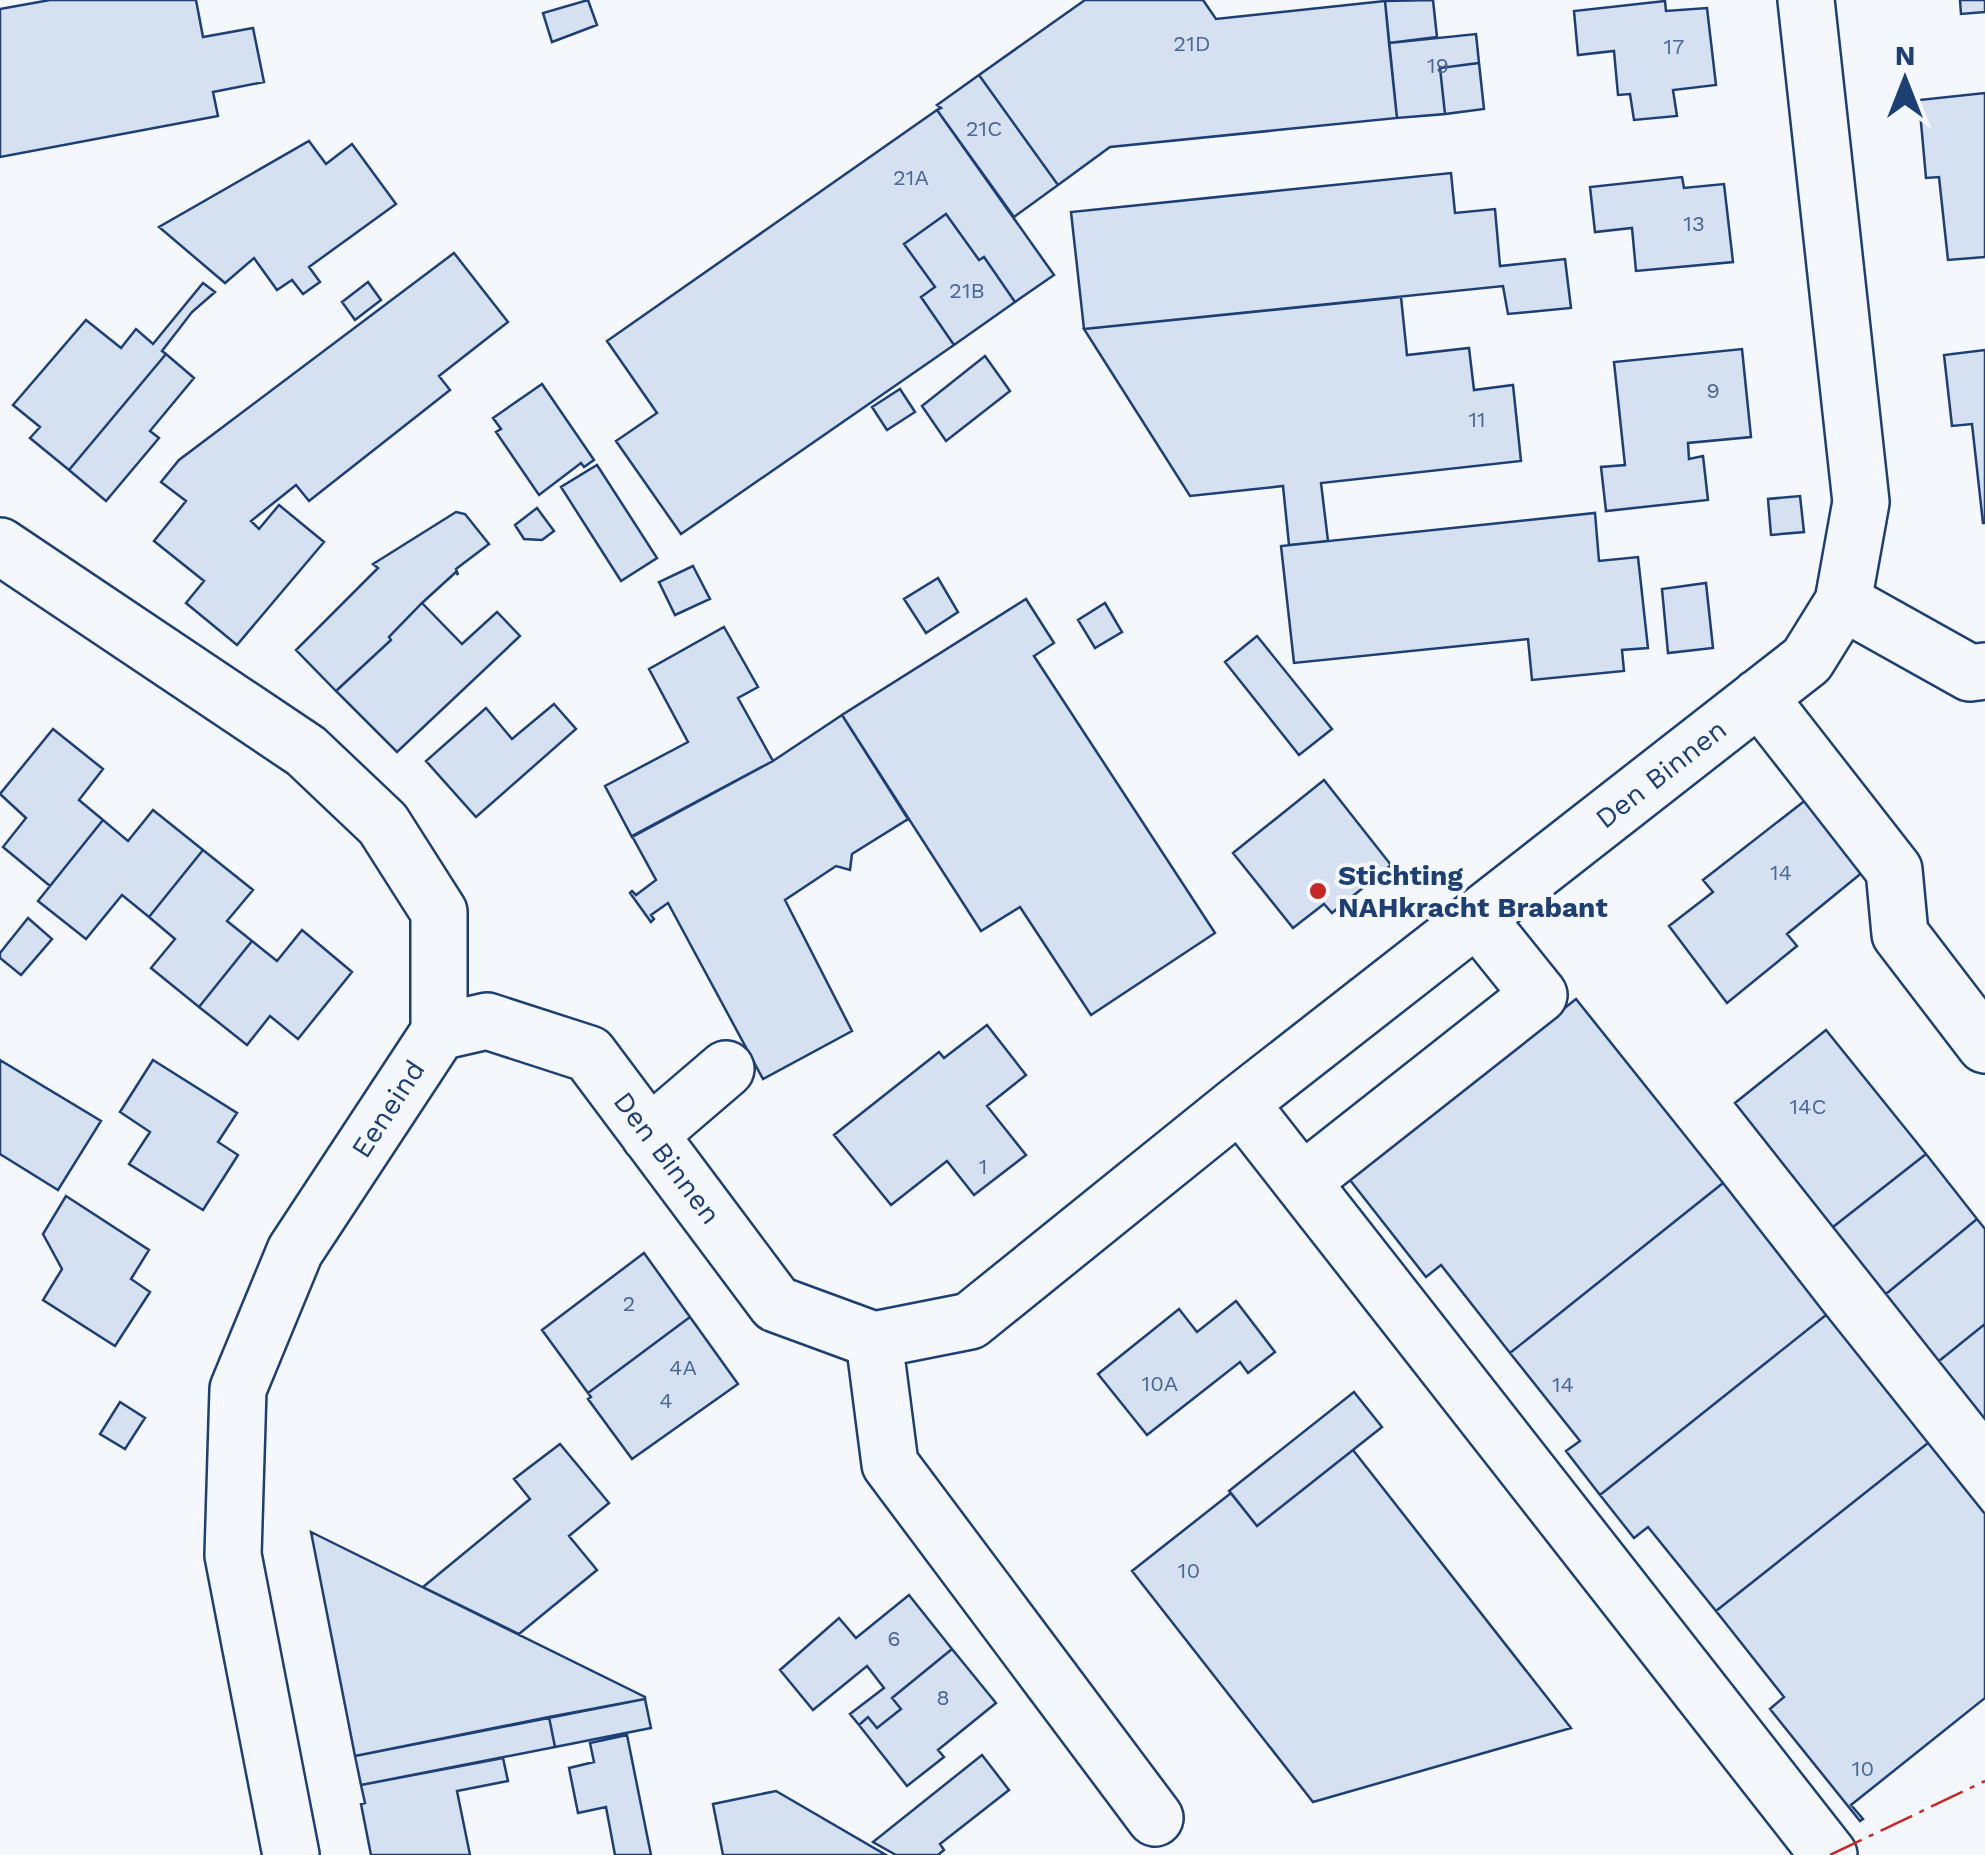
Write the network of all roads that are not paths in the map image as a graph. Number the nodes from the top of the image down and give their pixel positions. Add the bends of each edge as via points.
1 (1806, 0) edge
2 (0, 546) edge
3 (1843, 602) junction
4 (1985, 672) edge
5 (1759, 697) junction
6 (1477, 918) junction
7 (439, 1032) junction
8 (1985, 1046) edge
9 (726, 1070) dead end
10 (1240, 1103) junction
11 (649, 1135) junction
12 (1302, 1181) junction
13 (874, 1340) junction
14 (1156, 1818) dead end
15 (291, 1855) edge
16 (1829, 1855) edge

1 - 3 street, Den Binnen via 1861,502
2 - 7 street, Eeneind via 306,751 382,824 439,912
3 - 4 street via 1970,673
3 - 5 street, Den Binnen via 1807,660
5 - 6 street, Den Binnen
5 - 8 street via 1894,870 1900,934
6 - 10 street, Den Binnen
6 - 12 street via 1539,995
7 - 11 street, Den Binnen via 486,1021 589,1054
7 - 15 street, Eeneind via 295,1251 238,1389 233,1556
9 - 11 street
10 - 12 street
10 - 13 street, Den Binnen via 970,1321
11 - 13 street, Den Binnen via 776,1304
12 - 16 street
13 - 14 street via 890,1464

